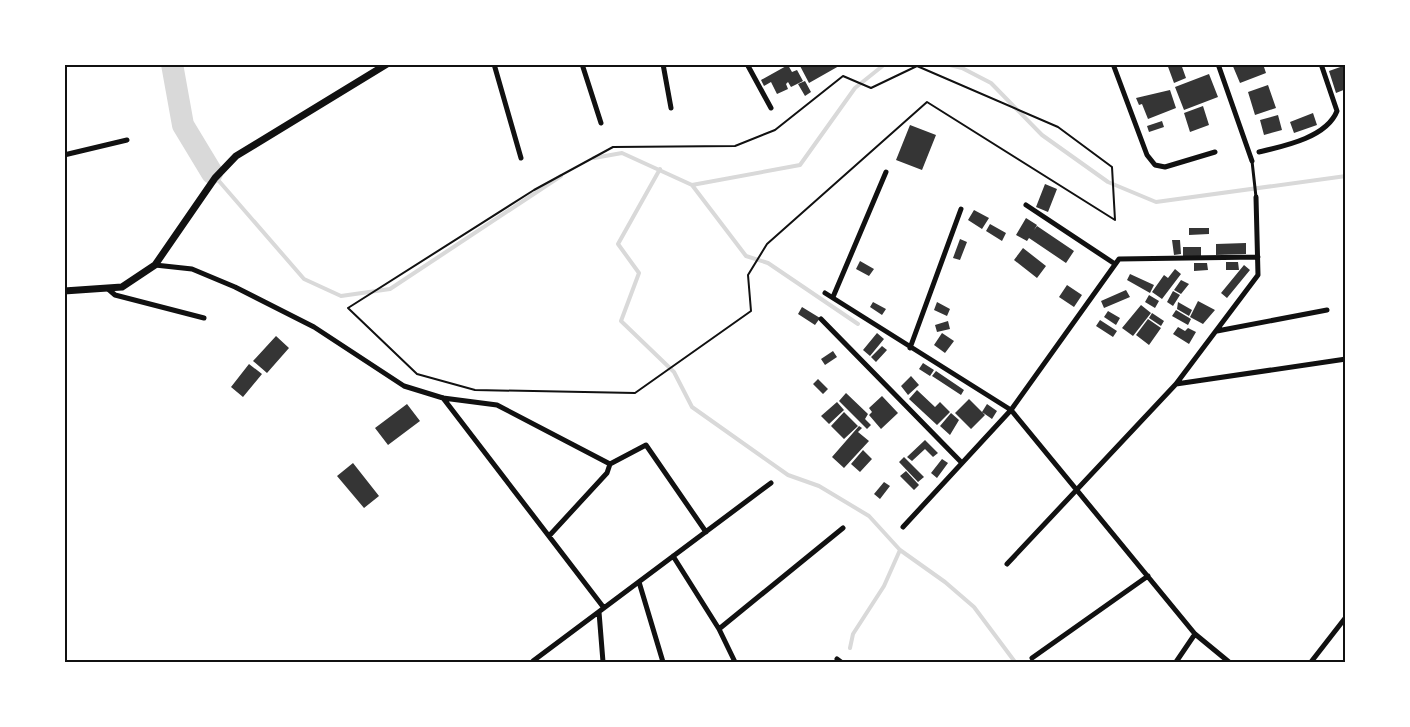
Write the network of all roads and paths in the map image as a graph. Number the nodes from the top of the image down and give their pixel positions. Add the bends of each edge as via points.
1 (387, 64) edge
2 (494, 64) edge
3 (582, 64) edge
4 (663, 64) edge
5 (747, 64) edge
6 (1113, 64) edge
7 (1218, 64) edge
8 (1321, 64) edge
9 (671, 108) dead end
10 (771, 108) dead end
11 (601, 123) dead end
12 (127, 140) dead end
13 (1215, 152) dead end
14 (1260, 152) dead end
15 (64, 155) edge
16 (521, 158) dead end
17 (1252, 160) joint
18 (886, 172) dead end
19 (1256, 197) joint
20 (1026, 205) dead end
21 (961, 209) dead end
22 (1258, 257) junction
23 (1115, 264) junction
24 (154, 265) junction
25 (107, 288) junction
26 (64, 291) edge
27 (825, 293) dead end
28 (833, 297) junction
29 (348, 308) joint
30 (1327, 310) dead end
31 (204, 318) dead end
32 (821, 319) dead end
33 (1216, 331) junction
34 (910, 348) junction
35 (1346, 359) edge
36 (1176, 384) junction
37 (443, 398) junction
38 (1011, 410) junction
39 (610, 464) junction
40 (962, 464) junction
41 (771, 483) dead end
42 (1077, 490) junction
43 (903, 527) dead end
44 (843, 528) dead end
45 (705, 532) junction
46 (549, 536) junction
47 (673, 556) junction
48 (1007, 564) dead end
49 (1148, 576) junction
50 (639, 582) junction
51 (601, 610) junction
52 (1346, 617) edge
53 (719, 629) junction
54 (1195, 634) junction
55 (1032, 658) dead end
56 (532, 661) edge
57 (603, 663) edge
58 (663, 663) edge
59 (735, 663) edge
60 (1176, 663) edge
61 (1229, 663) edge
62 (1311, 663) edge

1 - 24 street via 237,156 216,178
2 - 16 street
3 - 11 street
4 - 9 street
5 - 10 street
6 - 13 street via 1147,155 1155,165 1165,167
7 - 17 street
8 - 14 street via 1337,111 1334,119 1325,128
12 - 15 street
17 - 19 lane
18 - 28 street
19 - 22 street
20 - 23 street
21 - 34 street
22 - 23 street via 1119,259
22 - 33 street via 1258,275
23 - 38 street
24 - 25 street via 122,287
24 - 37 street via 192,269 235,287 314,327 404,386
25 - 26 street
25 - 31 street via 115,295
27 - 28 street
28 - 34 street
29 - 29 path via 417,374 475,390 635,393 751,311 748,274 767,244 927,102 1115,220 1112,166 1058,127 917,66 871,88 843,76 775,130 735,146 613,147 534,190
30 - 33 street
32 - 40 street
33 - 36 street
34 - 38 street
35 - 36 street
36 - 42 street
37 - 39 street via 497,405
37 - 46 street
38 - 40 street
38 - 42 street
39 - 45 street via 646,445
39 - 46 street
40 - 43 street
41 - 45 street
42 - 48 street
42 - 49 street
44 - 53 street
45 - 47 street
46 - 51 street
47 - 50 street
47 - 53 street
49 - 54 street
49 - 55 street
50 - 51 street
50 - 58 street
51 - 56 street
51 - 57 street
52 - 62 street
53 - 59 street
54 - 60 street
54 - 61 street

